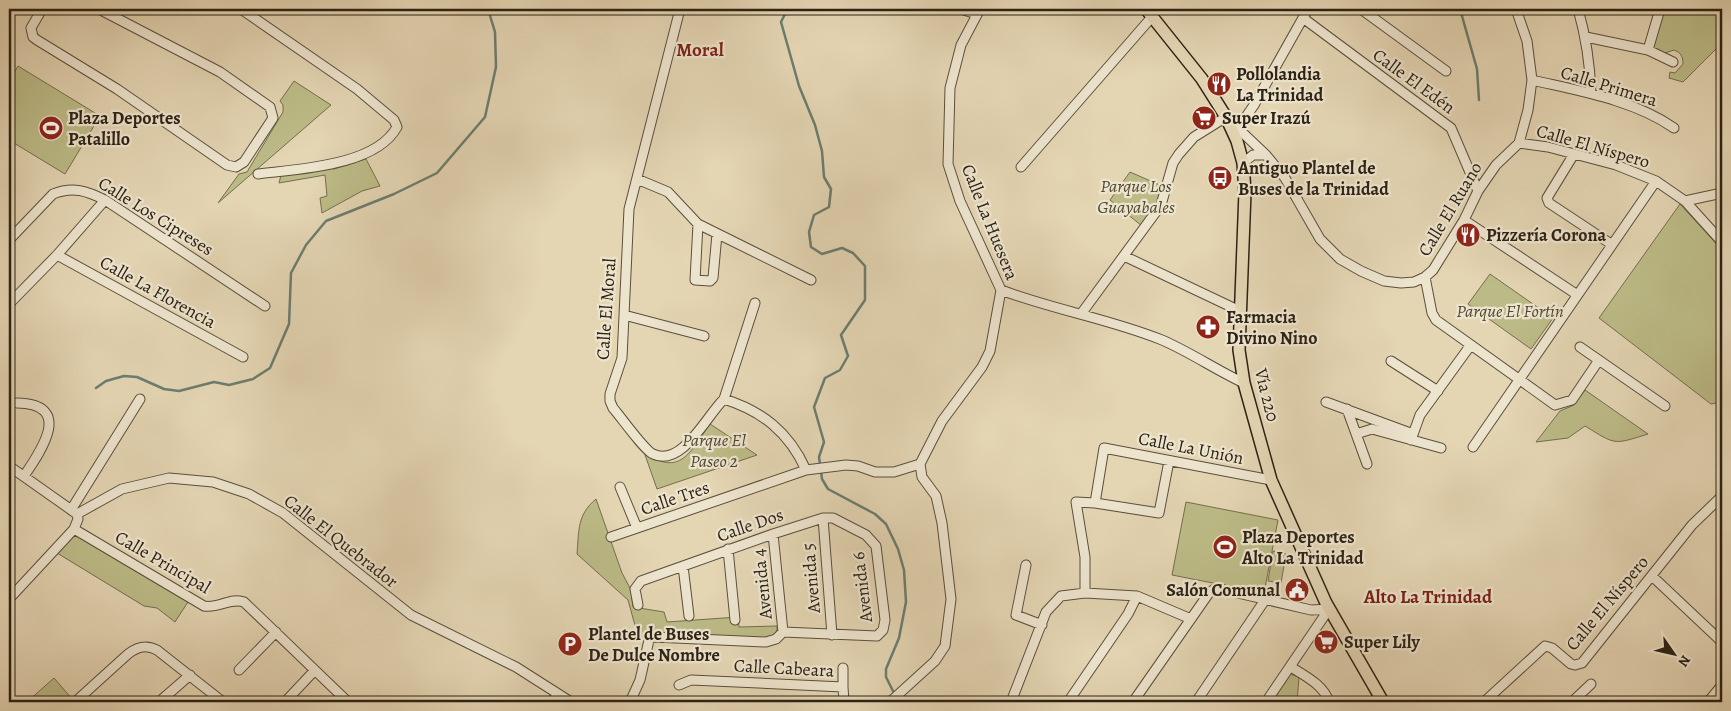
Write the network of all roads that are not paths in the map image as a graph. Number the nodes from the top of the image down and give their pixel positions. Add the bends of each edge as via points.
1 (41, 9) edge
2 (99, 9) edge
3 (241, 9) edge
4 (680, 9) edge
5 (960, 9) edge
6 (1308, 9) edge
7 (1361, 9) edge
8 (1516, 9) edge
9 (1578, 9) edge
10 (1660, 9) edge
11 (978, 12) edge
12 (1149, 13) edge
13 (1302, 18) junction
14 (1586, 36) junction
15 (1648, 50) junction
16 (1673, 62) dead end
17 (1446, 70) dead end
18 (1532, 80) junction
19 (1591, 93) junction
20 (1226, 117) junction
21 (1239, 128) junction
22 (1674, 128) dead end
23 (1519, 143) junction
24 (1574, 154) junction
25 (1266, 155) junction
26 (1243, 163) junction
27 (1021, 167) dead end
28 (258, 174) dead end
29 (636, 179) junction
30 (1656, 181) junction
31 (1478, 191) junction
32 (1722, 193) edge
33 (105, 200) junction
34 (1685, 201) junction
35 (1464, 220) junction
36 (698, 224) junction
37 (716, 234) junction
38 (9, 240) edge
39 (1722, 242) edge
40 (1611, 244) junction
41 (57, 255) junction
42 (1124, 256) junction
43 (1425, 277) junction
44 (811, 280) dead end
45 (1001, 290) junction
46 (1576, 294) junction
47 (9, 304) edge
48 (755, 304) dead end
49 (265, 306) dead end
50 (1240, 311) junction
51 (1081, 314) junction
52 (624, 315) junction
53 (704, 336) dead end
54 (1470, 346) junction
55 (1580, 347) dead end
56 (243, 357) dead end
57 (1600, 360) junction
58 (1391, 361) dead end
59 (1519, 381) junction
60 (1244, 383) junction
61 (1438, 391) junction
62 (140, 399) dead end
63 (724, 399) junction
64 (1326, 402) dead end
65 (17, 403) dead end
66 (1665, 406) dead end
67 (1347, 409) junction
68 (1356, 434) junction
69 (1412, 437) junction
70 (1473, 447) dead end
71 (1441, 448) dead end
72 (1169, 461) junction
73 (920, 464) junction
74 (1366, 464) dead end
75 (9, 466) edge
76 (806, 470) junction
77 (24, 476) junction
78 (1271, 480) junction
79 (620, 487) dead end
80 (1722, 496) edge
81 (1095, 503) junction
82 (74, 512) junction
83 (822, 518) junction
84 (637, 528) junction
85 (74, 529) junction
86 (773, 534) junction
87 (611, 537) dead end
88 (728, 550) junction
89 (1026, 565) dead end
90 (683, 566) junction
91 (1652, 576) junction
92 (1085, 593) junction
93 (1137, 596) junction
94 (9, 599) edge
95 (1265, 600) junction
96 (638, 605) dead end
97 (1329, 609) junction
98 (689, 616) dead end
99 (1191, 619) junction
100 (735, 620) dead end
101 (1042, 625) junction
102 (276, 632) junction
103 (783, 632) junction
104 (832, 635) junction
105 (1722, 642) edge
106 (1291, 667) junction
107 (844, 668) dead end
108 (239, 670) dead end
109 (315, 670) junction
110 (190, 674) junction
111 (1591, 684) dead end
112 (679, 685) dead end
113 (1722, 685) edge
114 (843, 687) junction
115 (559, 695) junction
116 (74, 702) edge
117 (159, 702) edge
118 (223, 702) edge
119 (285, 702) edge
120 (348, 702) edge
121 (550, 702) edge
122 (571, 702) edge
123 (630, 702) edge
124 (844, 702) edge
125 (890, 702) edge
126 (1011, 702) edge
127 (1068, 702) edge
128 (1133, 702) edge
129 (1196, 702) edge
130 (1266, 702) edge
131 (1328, 702) edge
132 (1383, 702) edge
133 (1484, 702) edge
134 (1573, 702) edge
135 (1708, 702) edge

1 - 2 street via 31,28 33,37 232,167 244,162 273,118 270,107 220,72
3 - 28 street via 357,89 397,123 381,146 355,158
4 - 29 street, Calle El Moral
5 - 11 street
6 - 13 street
7 - 17 street
8 - 18 street via 1527,41
9 - 14 street
10 - 15 street
11 - 45 street, Calle La Huesera via 962,45 950,88 948,164 960,201
12 - 20 main road, Vía 220 via 1202,79
12 - 27 street
13 - 21 street
13 - 31 street, Calle El Edén via 1451,128
14 - 15 street
14 - 19 street
15 - 16 street
18 - 19 street, Calle Primera
18 - 23 street
19 - 22 street, Calle Primera via 1659,118
20 - 21 street, Calle El Ruano
20 - 26 main road, Vía 220
20 - 42 street via 1194,137 1179,154 1173,163 1161,205
21 - 25 street, Calle El Ruano
23 - 24 street, Calle El Níspero via 1548,146
23 - 31 street, Calle El Ruano via 1496,165
24 - 30 street, Calle El Níspero via 1616,165
24 - 40 street via 1547,198 1549,203
25 - 26 street via 1254,154
25 - 43 street, Calle El Ruano via 1285,178 1320,239 1340,259 1384,281 1401,283
26 - 50 main road, Vía 220 via 1245,192
29 - 36 street via 668,192
29 - 52 street, Calle El Moral via 629,210
30 - 34 street, Calle El Níspero
30 - 40 street
31 - 35 street, Calle El Ruano
32 - 34 street
33 - 38 street, Calle Los Cipreses via 79,189 61,191 47,199
33 - 41 street
33 - 49 street, Calle Los Cipreses
34 - 39 street, Calle El Níspero
35 - 43 street, Calle El Ruano via 1433,270
35 - 46 street
36 - 37 street
36 - 37 street via 694,280 710,281 713,278
37 - 44 street
40 - 46 street
41 - 47 street
41 - 56 street, Calle La Florencia
42 - 50 street
42 - 51 street
43 - 54 street via 1432,314
45 - 51 street via 1032,302
45 - 73 street, Calle La Huesera via 986,359 942,421
46 - 59 street
48 - 63 street
50 - 60 main road, Vía 220 via 1239,350
51 - 60 street via 1164,341
52 - 53 street
52 - 63 street, Calle El Moral via 622,358 610,401 652,454 666,457 687,445
54 - 59 street
54 - 61 street
55 - 57 street
57 - 59 street via 1572,400 1565,404 1555,405
57 - 66 street
58 - 61 street
59 - 70 street
60 - 78 main road, Vía 220
61 - 69 street via 1420,415
62 - 82 street
63 - 76 street via 748,407 772,423 797,450
64 - 67 street
65 - 77 street via 42,408 50,428 44,446
67 - 68 street
67 - 69 street
68 - 69 street via 1372,429
68 - 74 street
69 - 71 street
72 - 78 street, Calle La Unión
72 - 81 street via 1159,513
72 - 81 street, Calle La Unión via 1104,448
73 - 76 street via 894,472 876,472 858,466
73 - 125 street via 922,477 936,496 942,523 950,599 949,630 945,646 935,661
75 - 77 street
76 - 84 street, Calle Tres
77 - 82 street
78 - 97 main road, Vía 220
79 - 84 street
80 - 91 street, Calle El Níspero via 1692,525
81 - 92 street via 1076,502 1085,557
82 - 85 street via 78,518
82 - 115 street, Calle El Quebrador via 122,489 169,478 198,479 229,487 283,513 411,615 516,667
83 - 86 street, Calle Dos
83 - 104 street, Avenida 5
83 - 104 street, Avenida 6 via 833,518 872,540 876,546 885,620 883,630 877,636
84 - 87 street, Calle Tres
85 - 94 street
85 - 102 street, Calle Principal via 204,606 244,602
86 - 88 street, Calle Dos
86 - 103 street, Avenida 4
88 - 90 street, Calle Dos
88 - 100 street
89 - 101 street via 1016,615
90 - 96 street, Calle Dos via 637,584
90 - 98 street
91 - 105 street
91 - 133 street, Calle El Níspero via 1579,665 1571,664 1545,646
92 - 93 street
92 - 101 street via 1061,596 1046,612
93 - 99 street
93 - 127 street
95 - 97 street via 1311,610
95 - 99 street via 1216,588
95 - 129 street
97 - 106 street
97 - 132 main road, Vía 220
99 - 128 street
101 - 126 street
102 - 108 street
102 - 109 street, Calle Principal
103 - 104 street
103 - 123 street via 766,642 653,637 646,648 640,680
106 - 130 street
106 - 131 street via 1317,684
107 - 114 street
109 - 119 street
109 - 120 street, Calle Principal
110 - 116 street via 157,650 146,646 134,649
110 - 117 street
110 - 118 street
111 - 134 street
112 - 114 street, Calle Cabeara via 692,680
113 - 135 street
114 - 124 street, Calle Cabeara
115 - 121 street
115 - 122 street, Calle El Quebrador

